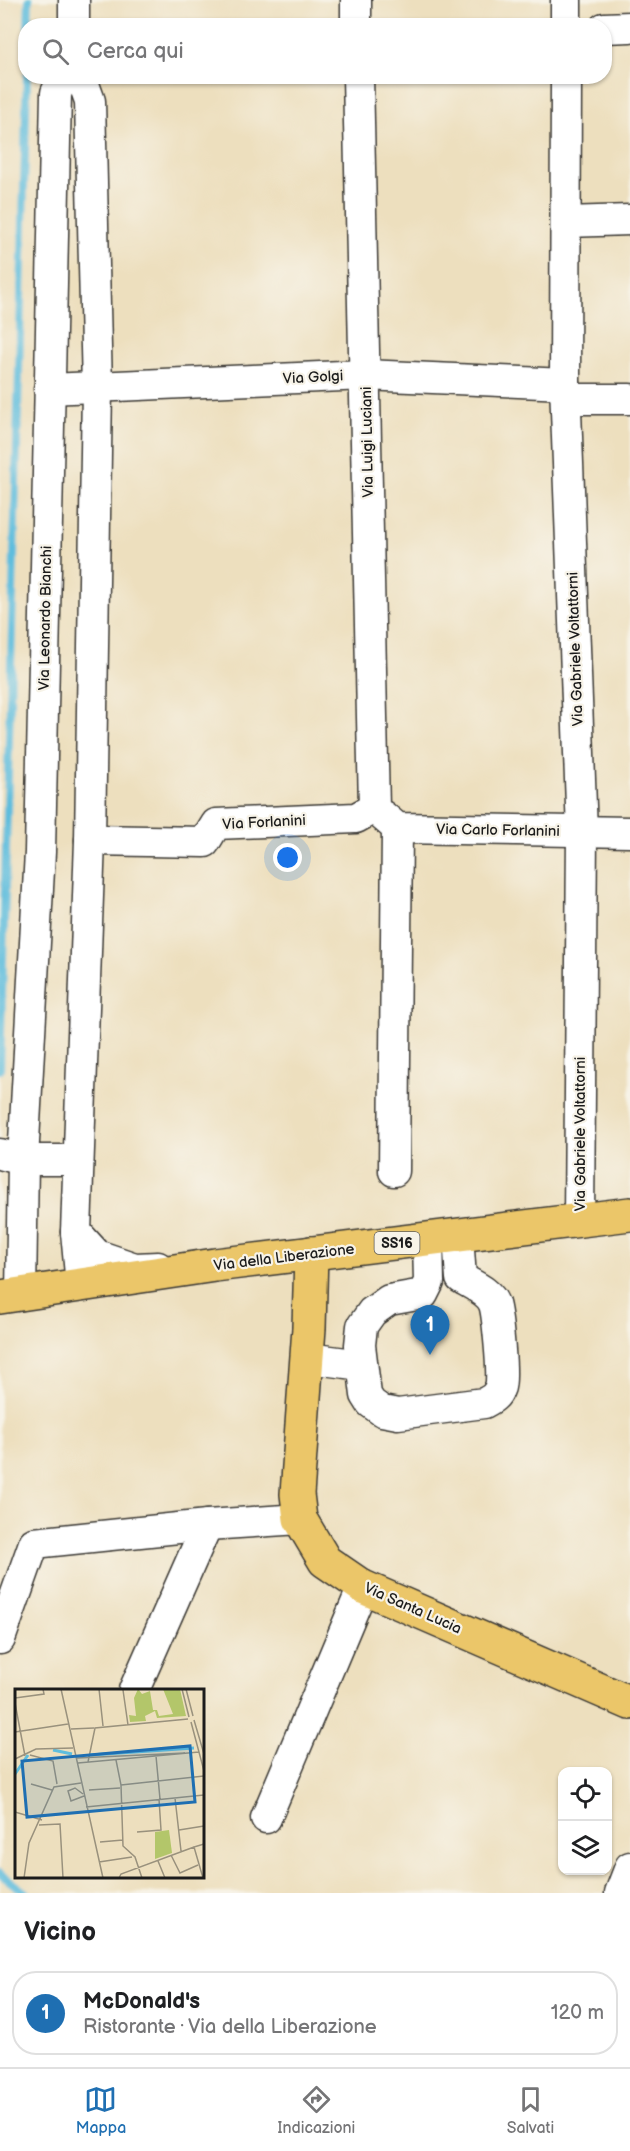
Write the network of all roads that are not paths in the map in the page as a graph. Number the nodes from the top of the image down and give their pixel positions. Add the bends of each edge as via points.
1 (74, 0) edge
2 (356, 0) edge
3 (566, 0) edge
4 (74, 18) edge
5 (356, 18) edge
6 (566, 18) edge
7 (630, 27) edge
8 (612, 28) edge
9 (60, 84) edge
10 (84, 84) edge
11 (358, 84) edge
12 (566, 84) edge
13 (630, 220) edge
14 (566, 222) junction
15 (365, 375) junction
16 (97, 388) junction
17 (49, 389) junction
18 (566, 392) junction
19 (630, 399) edge
20 (374, 808) junction
21 (398, 828) junction
22 (582, 832) junction
23 (630, 832) edge
24 (90, 840) junction
25 (12, 1157) edge
26 (78, 1160) junction
27 (394, 1171) dead end
28 (630, 1214) edge
29 (579, 1221) junction
30 (76, 1232) junction
31 (443, 1237) junction
32 (311, 1253) junction
33 (215, 1265) junction
34 (81, 1284) junction
35 (11, 1296) edge
36 (307, 1359) junction
37 (362, 1365) junction
38 (300, 1519) junction
39 (207, 1525) junction
40 (363, 1587) junction
41 (0, 1639) edge
42 (135, 1689) edge
43 (630, 1703) edge
44 (266, 1818) dead end
45 (630, 1867) edge
46 (620, 1893) edge

1 - 4 street
2 - 5 street
3 - 6 street
7 - 8 street
9 - 17 street, Via Leonardo Bianchi via 56,93
10 - 16 street via 90,101
11 - 15 street, Via Luigi Luciani
12 - 14 street, Via Gabriele Voltattorni
13 - 14 street
14 - 18 street, Via Gabriele Voltattorni
15 - 16 street, Via Golgi
15 - 18 street, Via Golgi
15 - 20 street, Via Luigi Luciani
16 - 17 street, Via Golgi
16 - 24 street
17 - 25 street, Via Leonardo Bianchi via 40,852
18 - 19 street, Via Golgi
18 - 22 street, Via Gabriele Voltattorni
20 - 21 street
20 - 24 street, Via Forlanini via 356,818 216,824 205,842
21 - 22 street, Via Carlo Forlanini
21 - 27 street
22 - 23 street, Via Carlo Forlanini
22 - 29 street, Via Gabriele Voltattorni
24 - 26 street
25 - 26 street
25 - 35 street, Via Leonardo Bianchi
26 - 30 street
28 - 29 main road, Via della Liberazione / SS16
29 - 31 main road, Via della Liberazione / SS16
30 - 33 street via 97,1255 135,1268
30 - 34 street
31 - 32 main road, Via della Liberazione / SS16
31 - 37 street via 423,1294 389,1300 372,1312 362,1326
31 - 37 street via 461,1278 486,1293 494,1303 502,1372 495,1398 398,1414 382,1411 366,1395
32 - 33 main road, Via della Liberazione / SS16
32 - 36 main road, Via Santa Lucia
33 - 34 main road, Via della Liberazione / SS16
34 - 35 main road, SS16
36 - 37 street
36 - 38 main road, Via Santa Lucia via 297,1494
38 - 39 street
38 - 40 main road, Via Santa Lucia via 325,1561
39 - 41 street via 34,1543
39 - 42 street
40 - 43 main road, Via Santa Lucia
40 - 44 street
45 - 46 street

